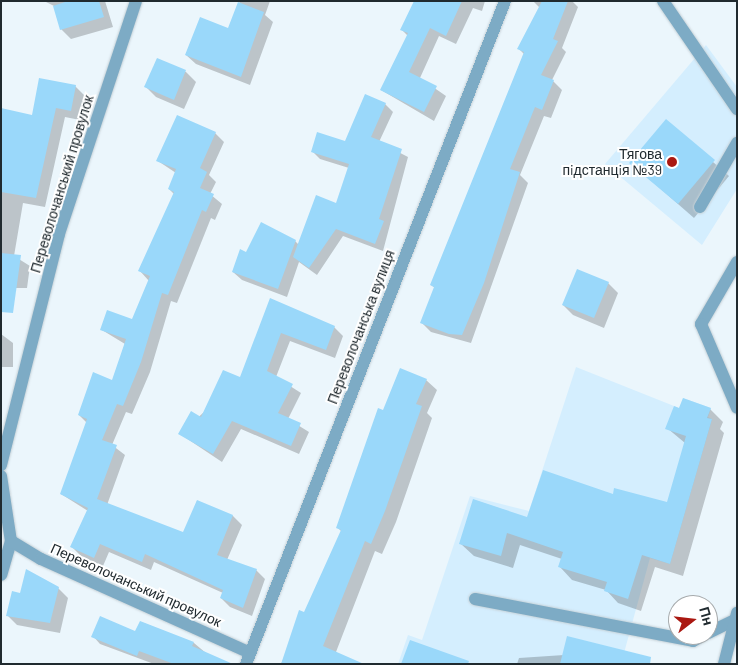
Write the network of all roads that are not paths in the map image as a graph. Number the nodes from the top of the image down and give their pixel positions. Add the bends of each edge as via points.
1 (136, 1) edge
2 (505, 1) edge
3 (662, 1) edge
4 (737, 109) edge
5 (737, 143) edge
6 (700, 207) dead end
7 (737, 262) edge
8 (737, 408) edge
9 (1, 465) edge
10 (1, 476) edge
11 (11, 541) junction
12 (1, 575) edge
13 (475, 599) dead end
14 (736, 616) edge
15 (718, 627) edge
16 (668, 635) edge
17 (248, 658) edge
18 (724, 664) edge

1 - 9 street, Переволочанський провулок via 59,234
2 - 17 street, Переволочанська вулиця
3 - 4 street
5 - 6 street
7 - 8 street via 701,324
10 - 11 street
11 - 12 street
11 - 17 street, Переволочанський провулок
13 - 16 street
14 - 15 street
14 - 18 street

